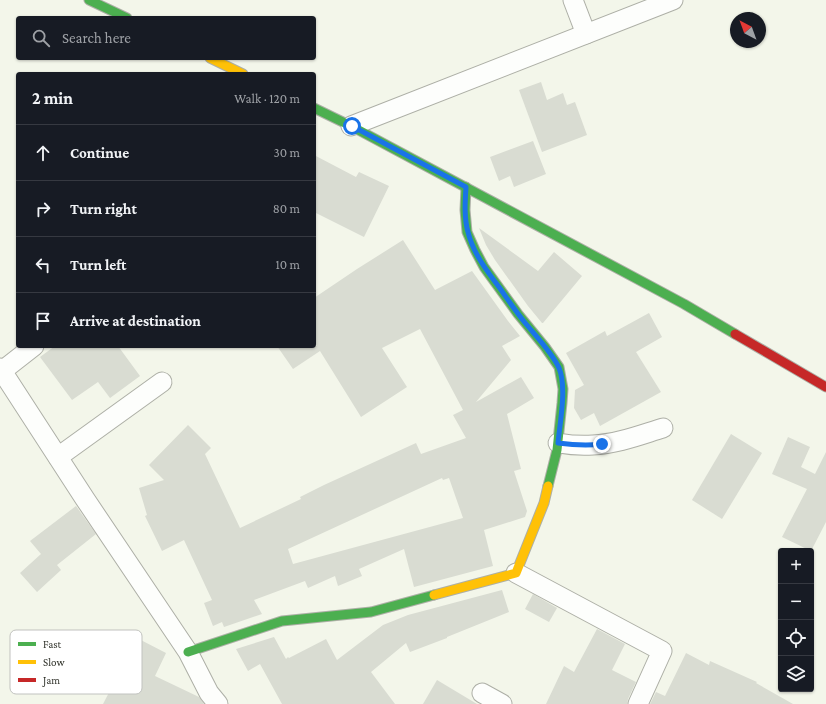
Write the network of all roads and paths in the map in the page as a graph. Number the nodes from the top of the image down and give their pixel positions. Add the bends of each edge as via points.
1 (89, 0) edge
2 (573, 0) edge
3 (673, 0) edge
4 (123, 16) edge
5 (586, 34) junction
6 (214, 60) edge
7 (239, 72) edge
8 (316, 109) edge
9 (352, 126) junction
10 (466, 187) junction
11 (31, 348) edge
12 (1, 369) edge
13 (162, 382) dead end
14 (826, 387) edge
15 (663, 428) dead end
16 (558, 443) junction
17 (58, 457) junction
18 (516, 573) junction
19 (188, 652) junction
20 (482, 693) dead end
21 (218, 704) edge
22 (502, 704) edge
23 (638, 704) edge

1 - 4 street
2 - 5 street
3 - 5 street
5 - 9 street
6 - 7 street
8 - 9 street
9 - 10 street
10 - 14 street via 684,304
10 - 16 street via 467,232 475,250 488,273 559,367 563,389
11 - 12 street
12 - 17 street
13 - 17 street
15 - 16 street via 633,438 602,444 586,446
16 - 18 street via 544,503
17 - 19 street
18 - 19 street via 371,612 282,621
18 - 23 street via 662,651
19 - 21 street
20 - 22 street

